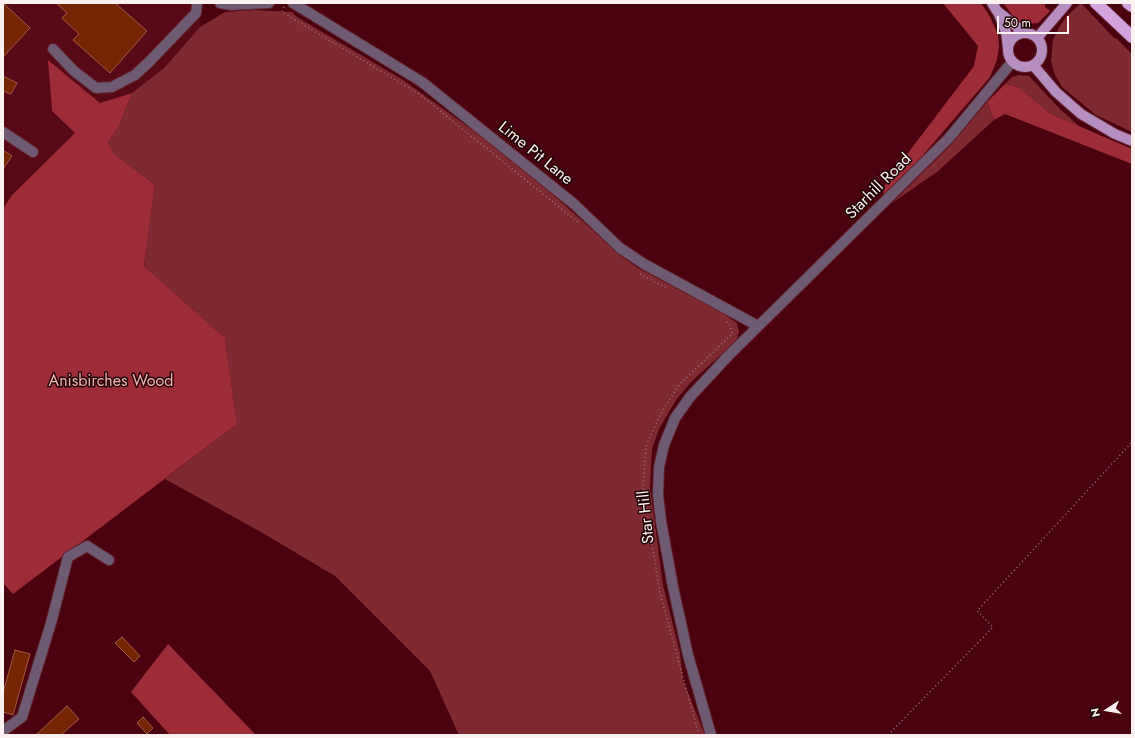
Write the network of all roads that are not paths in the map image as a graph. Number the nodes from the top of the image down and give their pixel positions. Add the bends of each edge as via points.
1 (197, 3) edge
2 (220, 3) edge
3 (269, 3) edge
4 (292, 3) edge
5 (1096, 3) edge
6 (1128, 3) edge
7 (1064, 6) edge
8 (1132, 6) edge
9 (995, 7) edge
10 (1025, 34) junction
11 (1132, 37) edge
12 (1037, 38) junction
13 (1008, 49) junction
14 (53, 50) dead end
15 (1012, 62) junction
16 (1033, 65) junction
17 (3, 132) edge
18 (1132, 141) edge
19 (33, 152) dead end
20 (758, 326) junction
21 (109, 560) dead end
22 (3, 731) edge
23 (712, 735) edge

1 - 14 street via 196,13 149,62 135,75 112,87 96,88
2 - 3 street
4 - 20 street, Lime Pit Lane via 422,82 574,204 620,248 644,264
5 - 11 highway
6 - 8 highway
7 - 12 main road
9 - 10 main road
9 - 13 main road via 1006,32
10 - 12 main road
10 - 13 main road via 1020,34 1012,40
12 - 16 main road via 1042,53
13 - 15 main road
15 - 16 main road via 1022,67
15 - 20 street, Starhill Road via 949,138
16 - 18 main road via 1056,92 1081,114
17 - 19 street
20 - 23 street, Star Hill via 682,407 664,445 659,467 658,495 661,521 673,587 688,655
21 - 22 street via 87,546 68,557 22,717

